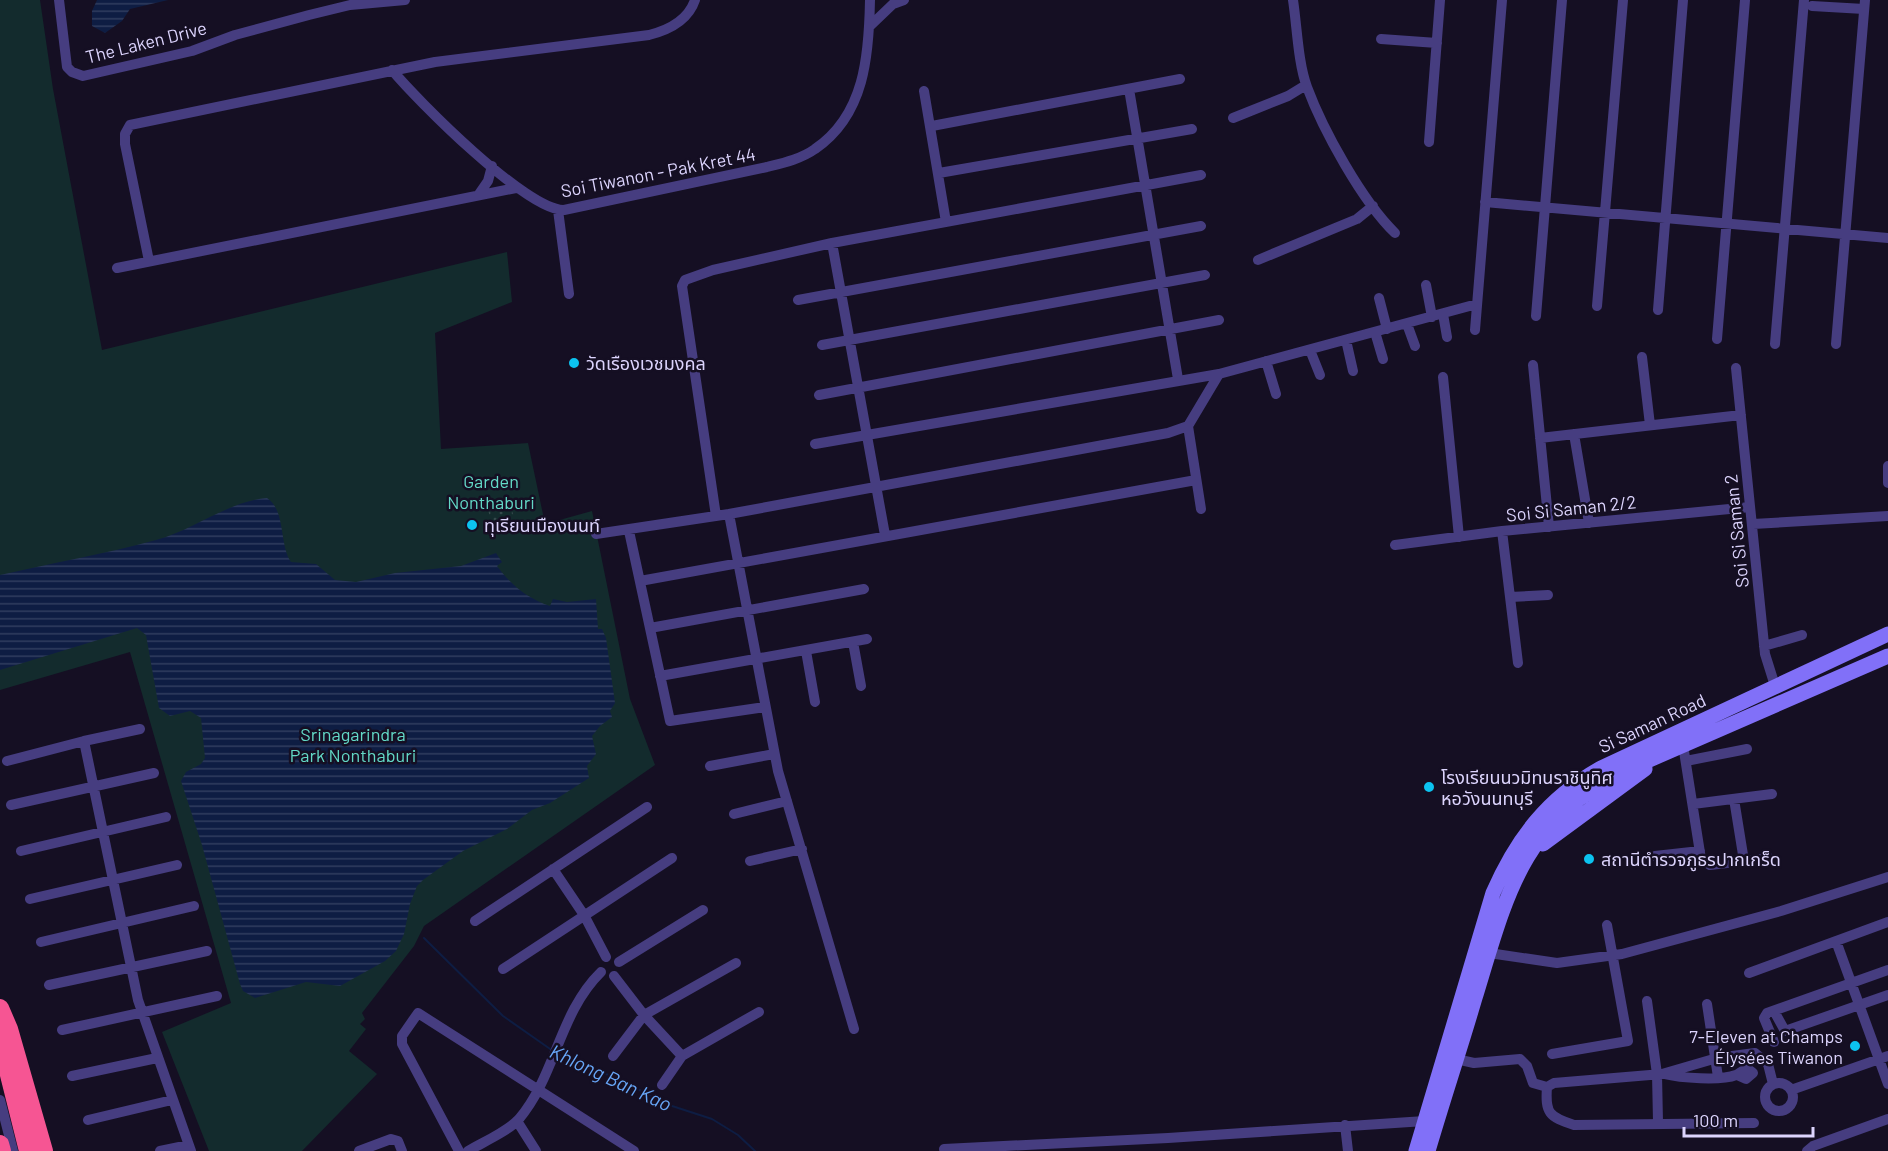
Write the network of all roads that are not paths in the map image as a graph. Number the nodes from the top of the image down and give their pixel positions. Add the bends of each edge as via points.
1 (59, 0) edge
2 (405, 0) edge
3 (695, 0) edge
4 (870, 0) edge
5 (904, 0) edge
6 (1293, 0) edge
7 (1440, 0) edge
8 (1502, 0) edge
9 (1562, 0) edge
10 (1623, 0) edge
11 (1683, 0) edge
12 (1745, 0) edge
13 (1808, 3) edge
14 (1864, 5) edge
15 (870, 26) junction
16 (1381, 39) dead end
17 (1437, 43) junction
18 (392, 70) junction
19 (1180, 79) dead end
20 (1306, 85) junction
21 (1129, 89) junction
22 (924, 91) dead end
23 (1233, 118) dead end
24 (932, 126) junction
25 (1192, 129) dead end
26 (1138, 138) junction
27 (1429, 142) dead end
28 (492, 166) junction
29 (939, 173) junction
30 (1201, 175) dead end
31 (1146, 184) junction
32 (516, 188) junction
33 (479, 194) junction
34 (1485, 202) junction
35 (1373, 206) junction
36 (1545, 207) junction
37 (558, 210) junction
38 (1605, 213) junction
39 (1665, 218) junction
40 (945, 222) junction
41 (1727, 224) junction
42 (1201, 226) dead end
43 (1785, 229) junction
44 (1395, 233) dead end
45 (1154, 234) junction
46 (1845, 234) junction
47 (1888, 238) edge
48 (832, 243) junction
49 (1258, 260) dead end
50 (149, 261) junction
51 (117, 268) dead end
52 (1205, 275) dead end
53 (1162, 282) junction
54 (1426, 285) dead end
55 (842, 291) junction
56 (569, 294) dead end
57 (1378, 298) dead end
58 (798, 300) dead end
59 (1477, 304) junction
60 (1597, 306) dead end
61 (1658, 310) dead end
62 (1437, 315) junction
63 (1536, 316) dead end
64 (1219, 320) dead end
65 (1407, 324) junction
66 (1170, 329) junction
67 (1387, 329) junction
68 (1475, 330) dead end
69 (1375, 332) junction
70 (1447, 337) dead end
71 (851, 339) junction
72 (1717, 339) dead end
73 (1346, 340) junction
74 (1775, 344) dead end
75 (1836, 344) dead end
76 (822, 345) dead end
77 (1415, 346) dead end
78 (1311, 350) junction
79 (1642, 357) dead end
80 (1383, 359) dead end
81 (1266, 361) junction
82 (1533, 365) dead end
83 (1736, 368) dead end
84 (1353, 371) dead end
85 (1219, 374) junction
86 (1320, 375) dead end
87 (1443, 377) dead end
88 (1178, 379) junction
89 (859, 388) junction
90 (1276, 394) dead end
91 (819, 395) dead end
92 (1741, 415) junction
93 (1650, 425) junction
94 (1188, 426) junction
95 (1574, 434) junction
96 (867, 435) junction
97 (1540, 438) junction
98 (815, 444) dead end
99 (1888, 466) edge
100 (1196, 480) junction
101 (1888, 483) edge
102 (876, 486) junction
103 (1750, 507) junction
104 (1201, 508) dead end
105 (729, 514) junction
106 (716, 516) junction
107 (1888, 516) edge
108 (1589, 523) junction
109 (1753, 524) junction
110 (1549, 527) junction
111 (629, 531) junction
112 (1502, 531) junction
113 (596, 534) dead end
114 (885, 535) junction
115 (1459, 537) junction
116 (1395, 545) dead end
117 (736, 563) junction
118 (640, 581) junction
119 (864, 589) dead end
120 (1548, 595) dead end
121 (1510, 597) junction
122 (746, 610) junction
123 (650, 628) junction
124 (1888, 634) edge
125 (1802, 635) dead end
126 (867, 639) dead end
127 (853, 642) junction
128 (1764, 646) junction
129 (806, 651) junction
130 (1888, 656) edge
131 (756, 660) junction
132 (1518, 663) dead end
133 (660, 676) junction
134 (861, 686) dead end
135 (1776, 689) junction
136 (815, 702) dead end
137 (765, 707) junction
138 (140, 729) dead end
139 (84, 741) junction
140 (1677, 748) junction
141 (1747, 749) dead end
142 (774, 754) junction
143 (7, 761) dead end
144 (1686, 761) junction
145 (710, 766) dead end
146 (154, 773) dead end
147 (93, 788) junction
148 (1772, 794) dead end
149 (1734, 799) junction
150 (787, 801) junction
151 (1692, 804) junction
152 (10, 805) dead end
153 (647, 807) dead end
154 (734, 814) dead end
155 (166, 817) dead end
156 (103, 834) junction
157 (802, 849) junction
158 (21, 851) dead end
159 (1700, 851) junction
160 (1655, 856) dead end
161 (672, 858) dead end
162 (1769, 858) dead end
163 (750, 861) dead end
164 (1744, 861) junction
165 (177, 865) dead end
166 (553, 869) junction
167 (1888, 877) edge
168 (114, 879) junction
169 (30, 899) dead end
170 (194, 906) dead end
171 (703, 910) dead end
172 (584, 915) junction
173 (475, 921) dead end
174 (1888, 922) edge
175 (123, 923) junction
176 (1607, 925) dead end
177 (1836, 941) junction
178 (41, 942) dead end
179 (207, 951) dead end
180 (1489, 953) junction
181 (1614, 956) junction
182 (606, 957) junction
183 (619, 962) junction
184 (736, 963) dead end
185 (132, 969) junction
186 (503, 969) dead end
187 (1888, 970) edge
188 (601, 972) junction
189 (1749, 973) dead end
190 (614, 976) junction
191 (1851, 984) junction
192 (49, 985) dead end
193 (1888, 995) edge
194 (217, 996) dead end
195 (1647, 1001) dead end
196 (1707, 1004) dead end
197 (1859, 1005) junction
198 (0, 1008) edge
199 (1774, 1011) junction
200 (759, 1012) dead end
201 (143, 1014) junction
202 (644, 1015) junction
203 (854, 1029) dead end
204 (62, 1030) dead end
205 (0, 1039) edge
206 (1774, 1042) dead end
207 (1552, 1054) dead end
208 (613, 1056) dead end
209 (682, 1056) junction
210 (157, 1058) junction
211 (1717, 1058) junction
212 (1883, 1058) edge
213 (1456, 1059) junction
214 (1659, 1074) junction
215 (1737, 1075) dead end
216 (72, 1077) dead end
217 (1718, 1077) junction
218 (1773, 1084) junction
219 (1888, 1084) edge
220 (662, 1085) dead end
221 (1551, 1085) junction
222 (539, 1089) junction
223 (1791, 1090) junction
224 (0, 1100) edge
225 (172, 1101) junction
226 (1888, 1119) edge
227 (88, 1120) dead end
228 (518, 1121) junction
229 (1425, 1121) junction
230 (1658, 1122) junction
231 (1754, 1123) dead end
232 (1345, 1125) junction
233 (0, 1144) edge
234 (190, 1148) edge
235 (944, 1149) dead end
236 (2, 1151) edge
237 (13, 1151) edge
238 (28, 1151) edge
239 (44, 1151) edge
240 (160, 1151) edge
241 (359, 1151) edge
242 (402, 1151) edge
243 (459, 1151) edge
244 (468, 1151) edge
245 (536, 1151) edge
246 (634, 1151) edge
247 (1348, 1151) edge
248 (1416, 1151) edge
249 (1428, 1151) edge
250 (1807, 1151) edge

1 - 2 street, The Laken Drive via 67,67 83,76 192,51 319,12
3 - 18 street via 678,24 649,35
4 - 15 street, Soi Tiwanon - Pak Kret 44
5 - 15 street via 893,4
6 - 20 street
7 - 17 street
8 - 34 street
9 - 36 street
10 - 38 street
11 - 39 street
12 - 41 street
13 - 14 street
13 - 43 street
14 - 46 street
15 - 37 street, Soi Tiwanon - Pak Kret 44 via 864,80 855,101 839,125 815,149 767,167
16 - 17 street
17 - 27 street
18 - 28 street, Soi Tiwanon - Pak Kret 44 via 420,102
18 - 50 street via 130,125 125,144
19 - 21 street
20 - 23 street
20 - 35 street via 1336,147
21 - 24 street
21 - 26 street
22 - 24 street
24 - 29 street
25 - 26 street
26 - 29 street
26 - 31 street
28 - 32 street, Soi Tiwanon - Pak Kret 44
28 - 33 street
29 - 40 street
30 - 31 street
31 - 40 street
31 - 45 street
32 - 33 street
32 - 37 street, Soi Tiwanon - Pak Kret 44
33 - 50 street
34 - 36 street
34 - 59 street
35 - 44 street
35 - 49 street via 1357,219
36 - 38 street
36 - 63 street
37 - 56 street
38 - 39 street
38 - 60 street
39 - 41 street
39 - 61 street
40 - 48 street
41 - 43 street
41 - 72 street
42 - 45 street
43 - 46 street
43 - 74 street
45 - 53 street
45 - 55 street
46 - 47 street
46 - 75 street
48 - 55 street
48 - 106 street via 713,270 683,282
50 - 51 street
52 - 53 street
53 - 66 street
53 - 71 street
54 - 62 street
55 - 58 street
55 - 71 street
57 - 67 street
59 - 62 street
59 - 68 street
62 - 65 street
62 - 70 street
64 - 66 street
65 - 67 street
65 - 77 street
66 - 88 street
66 - 89 street
67 - 69 street
69 - 73 street
69 - 80 street
71 - 76 street
71 - 89 street
73 - 78 street
73 - 84 street
78 - 81 street
78 - 86 street
79 - 93 street
81 - 85 street
81 - 90 street
82 - 97 street
83 - 92 street, Soi Si Saman 2
85 - 88 street
85 - 94 street
87 - 115 street
88 - 96 street
89 - 91 street
89 - 96 street
92 - 93 street
92 - 103 street, Soi Si Saman 2
93 - 95 street
94 - 100 street
94 - 102 street via 1168,433
95 - 97 street
95 - 108 street
96 - 98 street
96 - 102 street
97 - 110 street
99 - 101 street
100 - 104 street
100 - 114 street
102 - 105 street
102 - 114 street
103 - 108 street, Soi Si Saman 2/2
103 - 109 street, Soi Si Saman 2
105 - 106 street
105 - 117 street
106 - 111 street
107 - 109 street
108 - 110 street, Soi Si Saman 2/2
109 - 128 street, Soi Si Saman 2
110 - 112 street, Soi Si Saman 2/2
111 - 113 street
111 - 118 street
112 - 115 street, Soi Si Saman 2/2
112 - 121 street
114 - 117 street
115 - 116 street, Soi Si Saman 2/2
117 - 118 street
117 - 122 street
118 - 123 street
119 - 122 street
120 - 121 street
121 - 132 street
122 - 123 street
122 - 131 street
123 - 133 street
124 - 135 main road, Si Saman Road
125 - 128 street
126 - 127 street
127 - 129 street
127 - 134 street
128 - 135 street, Soi Si Saman 2
129 - 131 street
129 - 136 street
130 - 140 main road, Si Saman Road
131 - 133 street
131 - 137 street
133 - 137 street via 672,722
135 - 229 main road, Si Saman Road via 1551,793 1513,831
137 - 142 street
138 - 139 street
139 - 143 street
139 - 147 street
140 - 144 street
140 - 180 main road, Si Saman Road via 1570,823 1525,860
141 - 144 street
142 - 145 street
142 - 150 street
144 - 151 street
146 - 147 street
147 - 152 street
147 - 156 street
148 - 149 street
149 - 151 street
149 - 164 street
150 - 154 street
150 - 157 street
151 - 159 street
153 - 166 street
155 - 156 street
156 - 158 street
156 - 168 street
157 - 163 street
157 - 203 street
159 - 160 street
159 - 164 street via 1701,859 1710,866
161 - 172 street
162 - 164 street
165 - 168 street
166 - 172 street
166 - 173 street
167 - 181 street via 1781,911
168 - 169 street
168 - 175 street
170 - 175 street
171 - 183 street
172 - 182 street
172 - 186 street
174 - 177 street
175 - 178 street
175 - 185 street
176 - 181 street
177 - 189 street
177 - 191 street
179 - 185 street
180 - 181 street via 1557,963
180 - 213 main road
181 - 207 street via 1628,1041
182 - 183 street
182 - 188 street via 600,963
183 - 190 street
184 - 202 street
185 - 192 street
185 - 201 street
187 - 191 street
188 - 190 street
188 - 222 street via 580,995
190 - 202 street
191 - 197 street
191 - 199 street
193 - 197 street
194 - 201 street
195 - 214 street
196 - 211 street
197 - 199 street via 1785,1031
197 - 212 street
198 - 239 highway
199 - 206 street via 1764,1018
200 - 209 street
201 - 204 street
201 - 210 street
202 - 208 street
202 - 209 street
205 - 238 highway
209 - 220 street
210 - 216 street
210 - 225 street
211 - 214 street
211 - 217 street
211 - 218 street via 1755,1053 1768,1064
212 - 219 street
212 - 223 street
213 - 221 street via 1474,1063 1520,1059 1536,1084 1549,1080
213 - 249 main road
214 - 217 street
214 - 221 street
214 - 230 street
215 - 217 street
218 - 223 street via 1780,1083
218 - 223 street via 1767,1088 1764,1099 1775,1111 1790,1106
221 - 230 street via 1546,1108 1559,1120 1574,1125
222 - 228 street
222 - 243 street via 418,1013 402,1036 402,1044
222 - 246 street
224 - 237 street
225 - 227 street
225 - 234 street
226 - 250 street
228 - 244 street
228 - 245 street
229 - 232 street
229 - 248 main road
230 - 231 street
232 - 235 street
232 - 247 street
233 - 236 highway
234 - 240 street
241 - 242 street via 391,1138 398,1141

